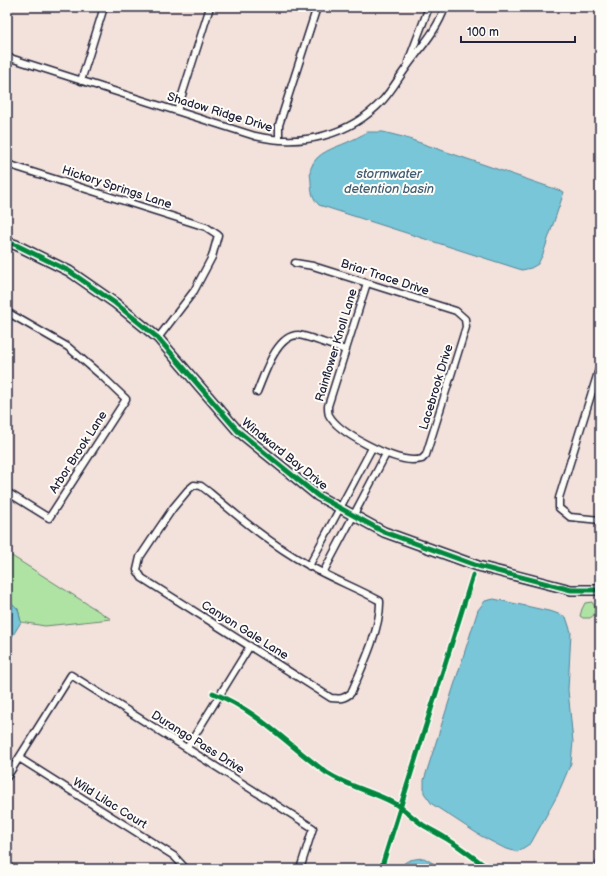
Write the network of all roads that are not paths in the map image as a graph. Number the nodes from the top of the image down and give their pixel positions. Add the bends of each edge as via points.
1 (104, 7) edge
2 (210, 7) edge
3 (317, 7) edge
4 (429, 7) edge
5 (445, 7) edge
6 (7, 57) edge
7 (406, 68) junction
8 (81, 81) junction
9 (177, 111) junction
10 (279, 140) junction
11 (7, 164) edge
12 (7, 242) edge
13 (296, 263) dead end
14 (367, 283) junction
15 (7, 312) edge
16 (465, 319) joint
17 (158, 338) junction
18 (346, 350) junction
19 (600, 366) edge
20 (257, 392) dead end
21 (372, 448) junction
22 (386, 454) junction
23 (7, 492) edge
24 (340, 508) junction
25 (353, 515) junction
26 (600, 520) edge
27 (309, 566) junction
28 (323, 573) junction
29 (600, 590) edge
30 (250, 646) junction
31 (187, 748) junction
32 (19, 758) junction
33 (7, 777) edge
34 (7, 866) edge
35 (11, 869) edge
36 (186, 869) edge
37 (300, 869) edge

1 - 8 street
2 - 9 street
3 - 10 street via 279,125
4 - 7 street, Shadow Ridge Drive
5 - 7 street, Shadow Ridge Drive via 430,38
6 - 8 street, Shadow Ridge Drive
7 - 10 street, Shadow Ridge Drive via 382,100 353,124 314,139
8 - 9 street, Shadow Ridge Drive
9 - 10 street, Shadow Ridge Drive via 255,136
11 - 17 street, Hickory Springs Lane via 206,227 218,235 212,256 194,291
12 - 17 street, Windward Bay Drive via 69,272 115,303
13 - 14 street, Briar Trace Drive
14 - 16 street, Briar Trace Drive via 456,311
14 - 18 street, Rainflower Knoll Lane
15 - 23 street, Arbor Brook Lane via 68,347 126,399 49,518
16 - 22 street, Lacebrook Drive via 466,327 426,455 422,459 412,460
17 - 24 street, Windward Bay Drive via 238,431 318,496
18 - 20 street via 300,335 286,338 272,359
18 - 21 street, Rainflower Knoll Lane via 328,406 328,414 336,424
19 - 26 street via 559,498 559,508 570,516
21 - 22 street
21 - 24 street
22 - 25 street
24 - 25 street, Windward Bay Drive
24 - 27 street
25 - 28 street
25 - 29 street, Windward Bay Drive via 384,532 478,566 571,590
27 - 28 street
27 - 30 street, Canyon Gale Lane via 261,535 201,486 194,485 173,508 140,558 137,570 142,578
28 - 30 street, Canyon Gale Lane via 380,601 381,611 351,693 346,698 331,698
30 - 31 street
31 - 32 street, Durango Pass Drive via 71,675
31 - 37 street, Durango Pass Drive via 313,828
32 - 33 street
32 - 36 street, Wild Lilac Court via 174,856
34 - 35 street

